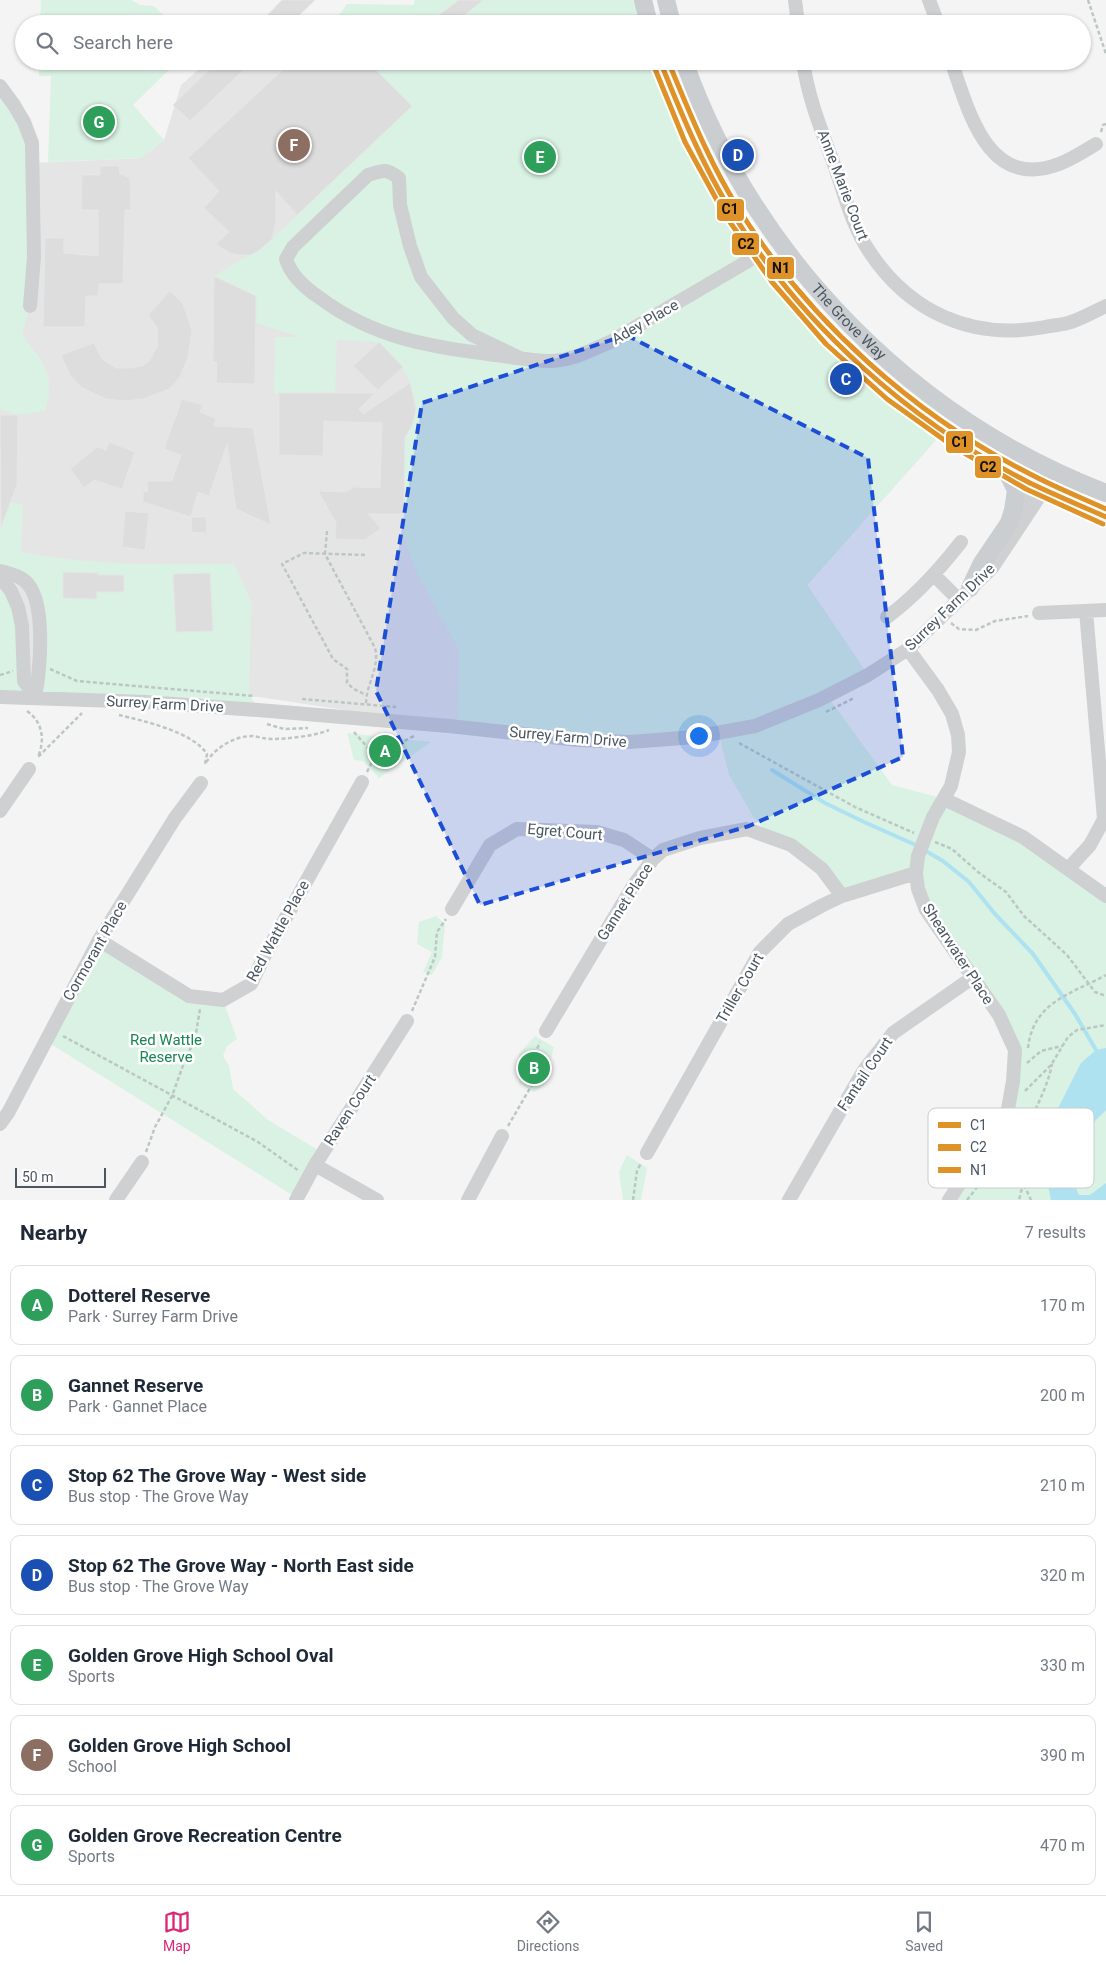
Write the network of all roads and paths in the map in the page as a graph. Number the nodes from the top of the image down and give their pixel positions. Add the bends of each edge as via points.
1 (643, 0) edge
2 (666, 0) edge
3 (795, 0) edge
4 (929, 0) edge
5 (1088, 0) edge
6 (647, 15) edge
7 (670, 15) edge
8 (797, 15) edge
9 (935, 15) edge
10 (1106, 54) edge
11 (663, 70) edge
12 (687, 70) edge
13 (805, 70) edge
14 (954, 70) edge
15 (0, 86) edge
16 (1096, 144) dead end
17 (779, 241) junction
18 (760, 254) junction
19 (30, 306) dead end
20 (1106, 306) edge
21 (453, 318) junction
22 (444, 348) junction
23 (520, 358) junction
24 (1049, 469) junction
25 (1007, 472) junction
26 (1038, 488) junction
27 (1106, 493) edge
28 (1106, 517) edge
29 (1008, 523) junction
30 (326, 531) dead end
31 (961, 542) dead end
32 (325, 554) junction
33 (365, 555) dead end
34 (0, 571) edge
35 (934, 575) junction
36 (0, 577) edge
37 (965, 594) junction
38 (1106, 610) edge
39 (1086, 611) junction
40 (1039, 613) joint
41 (943, 616) junction
42 (886, 617) dead end
43 (908, 649) junction
44 (23, 668) junction
45 (40, 668) junction
46 (0, 675) edge
47 (366, 695) junction
48 (0, 697) edge
49 (35, 697) junction
50 (259, 697) dead end
51 (298, 699) dead end
52 (366, 704) junction
53 (405, 708) dead end
54 (113, 713) dead end
55 (364, 718) junction
56 (331, 729) dead end
57 (350, 730) dead end
58 (416, 735) dead end
59 (375, 756) junction
60 (29, 769) dead end
61 (362, 782) joint
62 (1103, 782) edge
63 (201, 783) dead end
64 (944, 799) junction
65 (0, 811) edge
66 (653, 859) junction
67 (1069, 868) junction
68 (916, 873) junction
69 (842, 896) junction
70 (1106, 896) edge
71 (452, 909) joint
72 (98, 940) junction
73 (1106, 975) edge
74 (972, 978) junction
75 (202, 997) junction
76 (1050, 1005) dead end
77 (407, 1021) joint
78 (1106, 1025) edge
79 (52, 1029) junction
80 (546, 1031) joint
81 (1062, 1046) junction
82 (1027, 1063) dead end
83 (1052, 1064) junction
84 (172, 1096) junction
85 (1008, 1108) edge
86 (1009, 1108) edge
87 (1037, 1108) edge
88 (0, 1124) edge
89 (502, 1136) joint
90 (647, 1153) joint
91 (142, 1162) joint
92 (315, 1165) junction
93 (308, 1178) junction
94 (957, 1188) edge
95 (1025, 1188) edge
96 (116, 1200) edge
97 (296, 1200) edge
98 (377, 1200) edge
99 (468, 1200) edge
100 (633, 1200) edge
101 (789, 1200) edge
102 (949, 1200) edge
103 (1031, 1200) edge

1 - 6 main road
2 - 7 main road
3 - 8 street
4 - 9 street
5 - 10 path
11 - 18 main road, The Grove Way via 700,156 741,230
12 - 17 main road, The Grove Way via 728,162
13 - 20 street, Anne Marie Court via 814,109 868,250 910,298 935,313 967,325 1001,331 1070,322
14 - 16 street via 980,137 995,155 1017,167 1035,170 1059,164
15 - 19 street via 14,104 32,143 34,258
17 - 18 main road
17 - 24 main road, The Grove Way via 826,300 899,371 979,430
18 - 23 street, Adey Place via 584,354 549,361
18 - 25 main road, The Grove Way via 811,318 872,377 958,443
21 - 22 street via 460,329 460,336 458,341
21 - 22 street, Adey Place via 421,277 400,205 399,178 389,171 368,175 293,248 286,259 290,271 338,312 404,339
21 - 23 street via 472,335
22 - 23 street, Adey Place
24 - 26 main road
24 - 27 main road, The Grove Way
25 - 26 main road, The Grove Way
25 - 29 main road via 1016,494
26 - 28 main road, The Grove Way
26 - 29 street
26 - 37 street, Surrey Farm Drive via 1001,557
29 - 37 main road
30 - 32 path
31 - 35 street
32 - 33 path
32 - 47 path via 375,648 376,666
32 - 47 path via 304,553 282,564 333,659 346,669 347,683
34 - 45 street via 25,581 34,592 39,616
35 - 37 street
35 - 42 street
36 - 44 street via 18,607
37 - 41 street, Surrey Farm Drive
38 - 39 street
39 - 40 street
39 - 62 street
40 - 41 path via 995,621 984,628 966,631
41 - 43 street, Surrey Farm Drive
43 - 55 street, Surrey Farm Drive via 820,700 755,726 696,737 630,742 578,740
43 - 64 street, Shearwater Place via 952,714 958,735 956,771
44 - 46 path
44 - 49 street via 24,681
45 - 49 street
45 - 50 path via 77,681
47 - 52 path
48 - 49 street, Surrey Farm Drive
49 - 55 street, Surrey Farm Drive
51 - 52 path
52 - 53 path
52 - 55 path
54 - 56 path via 192,739 207,754 205,764 217,749 242,738 279,738
57 - 59 path
58 - 59 path
59 - 61 path
60 - 65 street
61 - 75 street, Red Wattle Place via 266,953 252,984 222,1000
62 - 67 street via 1104,819 1090,845
63 - 72 street, Cormorant Place via 175,818
64 - 67 street via 1023,837 1057,863
64 - 68 street, Shearwater Place via 924,840
66 - 69 street, Gannet Place via 663,850 700,838 747,829 791,845 822,869
66 - 71 street, Egret Court via 624,840 596,832 517,829 490,845
66 - 80 street, Gannet Place via 633,886
67 - 70 street
68 - 69 street, Triller Court
68 - 74 street, Shearwater Place via 926,910
69 - 90 street, Triller Court via 788,924 760,952
71 - 77 path via 437,932 435,957
72 - 75 street, Red Wattle Place via 190,996
72 - 79 street, Cormorant Place
73 - 76 path
74 - 85 street, Shearwater Place via 999,1015 1015,1050
74 - 101 street, Fantail Court via 893,1033 864,1070
75 - 84 path via 196,1039
77 - 92 street, Raven Court
78 - 81 path via 1077,1030
79 - 84 path
79 - 88 street, Cormorant Place
80 - 89 path via 537,1049 533,1083
81 - 82 path via 1041,1051
81 - 83 path
83 - 86 path
83 - 87 path
84 - 91 path via 155,1126
84 - 93 path via 258,1142
89 - 99 street
90 - 100 path via 636,1170
91 - 96 street
92 - 93 street, Raven Court
92 - 98 street
93 - 97 street, Raven Court
94 - 102 street, Shearwater Place
95 - 103 path

